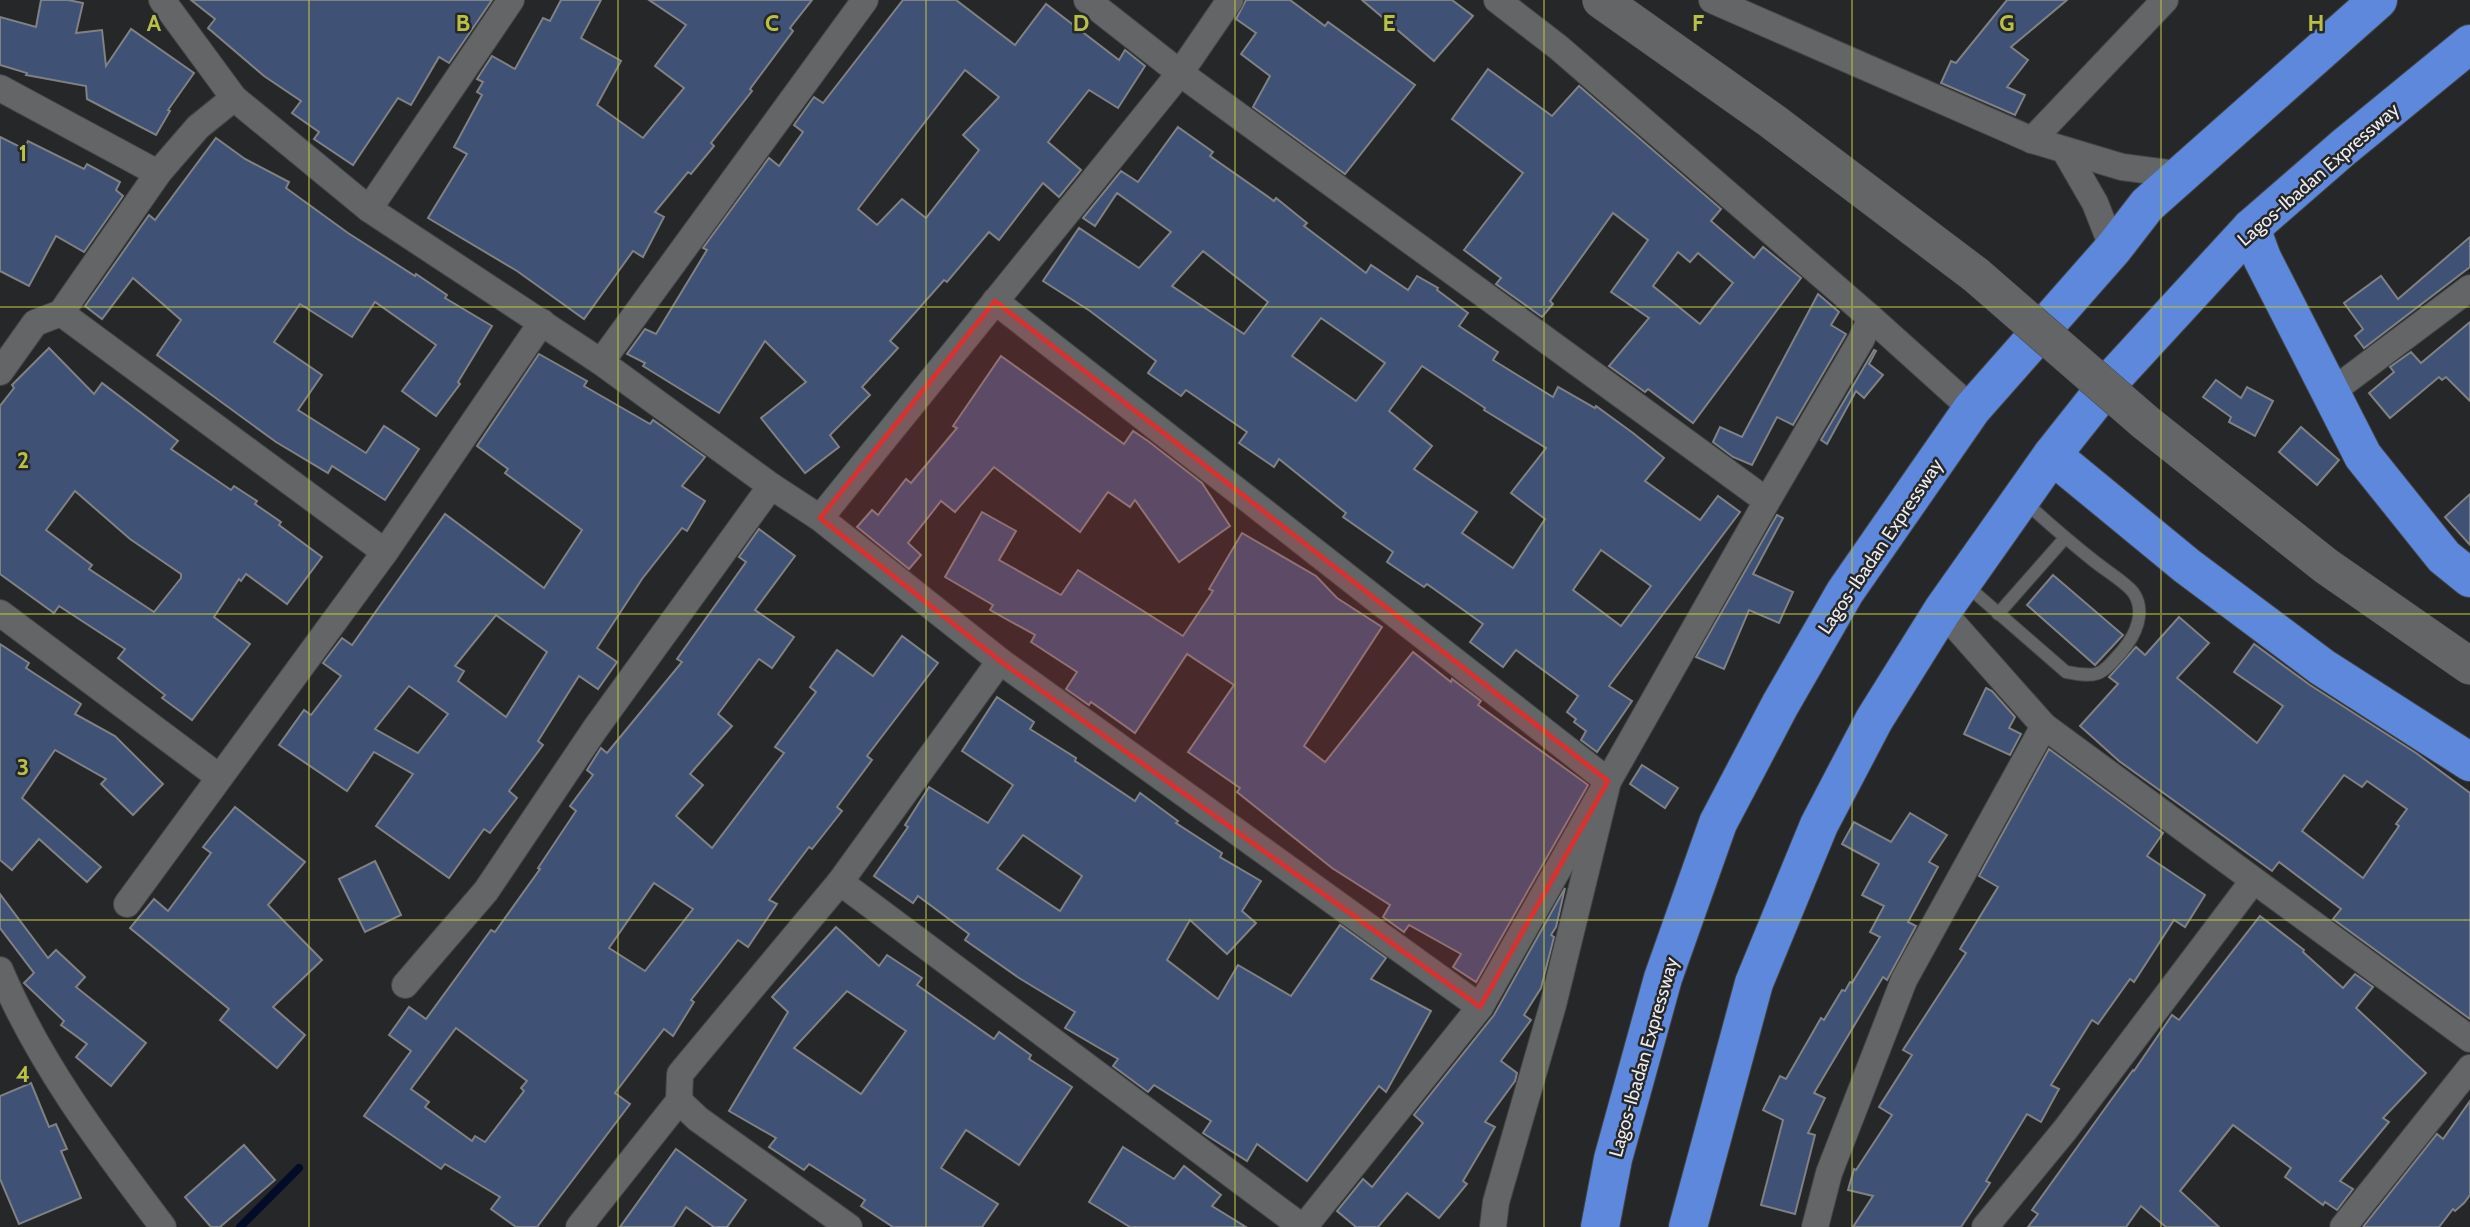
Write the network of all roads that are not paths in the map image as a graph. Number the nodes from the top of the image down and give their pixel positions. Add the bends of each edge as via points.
1 (162, 0) edge
2 (512, 0) edge
3 (865, 0) edge
4 (1087, 0) edge
5 (1230, 0) edge
6 (1496, 0) edge
7 (1601, 0) edge
8 (1712, 0) edge
9 (2378, 0) edge
10 (2159, 3) edge
11 (2470, 44) edge
12 (1180, 73) junction
13 (0, 88) edge
14 (234, 98) junction
15 (2032, 140) junction
16 (2065, 151) junction
17 (159, 172) junction
18 (2183, 175) junction
19 (369, 209) junction
20 (2252, 228) junction
21 (2113, 249) junction
22 (2470, 288) edge
23 (995, 301) junction
24 (61, 313) junction
25 (1871, 318) junction
26 (542, 323) junction
27 (601, 362) junction
28 (0, 372) edge
29 (2330, 393) junction
30 (1972, 410) junction
31 (2052, 455) junction
32 (771, 486) junction
33 (2021, 498) junction
34 (1766, 501) junction
35 (820, 518) junction
36 (2065, 538) junction
37 (384, 552) junction
38 (2470, 578) edge
39 (1952, 596) junction
40 (0, 613) edge
41 (1998, 614) junction
42 (1000, 661) junction
43 (2470, 666) edge
44 (2044, 726) junction
45 (2470, 762) edge
46 (219, 777) junction
47 (1608, 781) junction
48 (2253, 881) junction
49 (840, 882) junction
50 (127, 904) dead end
51 (0, 970) edge
52 (405, 985) dead end
53 (1480, 1007) junction
54 (2470, 1039) edge
55 (2470, 1068) edge
56 (678, 1101) junction
57 (163, 1227) edge
58 (579, 1227) edge
59 (849, 1227) edge
60 (1303, 1227) edge
61 (1493, 1227) edge
62 (1600, 1227) edge
63 (1688, 1227) edge
64 (1815, 1227) edge
65 (1985, 1227) edge
66 (2343, 1227) edge

1 - 14 street
2 - 19 street
3 - 27 street
4 - 12 street
5 - 12 street
6 - 25 street via 1558,47
7 - 43 main road, bridge via 1772,121 1976,275 2145,422 2326,566
8 - 15 street
9 - 18 highway, Lagos-Ibadan Expressway
10 - 15 street
11 - 20 highway, Lagos-Ibadan Expressway
12 - 23 street
12 - 34 street
13 - 17 street
14 - 17 street via 198,127
14 - 19 street
15 - 16 street
16 - 18 street via 2122,167
16 - 21 street via 2095,202
17 - 24 street
18 - 21 highway, Lagos-Ibadan Expressway via 2147,205
19 - 26 street
20 - 29 highway via 2262,258
20 - 31 highway, Lagos-Ibadan Expressway via 2113,379
21 - 30 highway, Lagos-Ibadan Expressway
22 - 29 street
23 - 35 street
23 - 47 street
24 - 28 street via 35,323
24 - 37 street
25 - 30 street
25 - 34 street
26 - 27 street
26 - 37 street
27 - 32 street
29 - 38 highway via 2363,457 2444,557
30 - 62 highway, Lagos-Ibadan Expressway via 1845,592 1718,824 1663,978 1613,1159
31 - 33 highway, Lagos-Ibadan Expressway
31 - 45 highway via 2187,566 2322,667
32 - 35 street
32 - 52 street via 595,729 486,891
33 - 36 lane
33 - 39 highway, Lagos-Ibadan Expressway
34 - 47 street
35 - 42 street
36 - 41 lane
36 - 41 lane via 2133,592 2138,608 2132,639 2104,672 2087,676 2066,672
37 - 46 street
39 - 41 lane
39 - 44 street
39 - 63 highway, Lagos-Ibadan Expressway via 1874,720 1819,825 1754,983
40 - 46 street
42 - 49 street
42 - 53 street
44 - 48 street
44 - 64 street via 1904,980 1829,1173
46 - 50 street
47 - 53 street
47 - 61 street
48 - 54 street
48 - 65 street via 2065,1130
49 - 56 street via 680,1074
49 - 60 street
51 - 57 street via 78,1112
53 - 60 street
55 - 66 street
56 - 58 street
56 - 59 street

